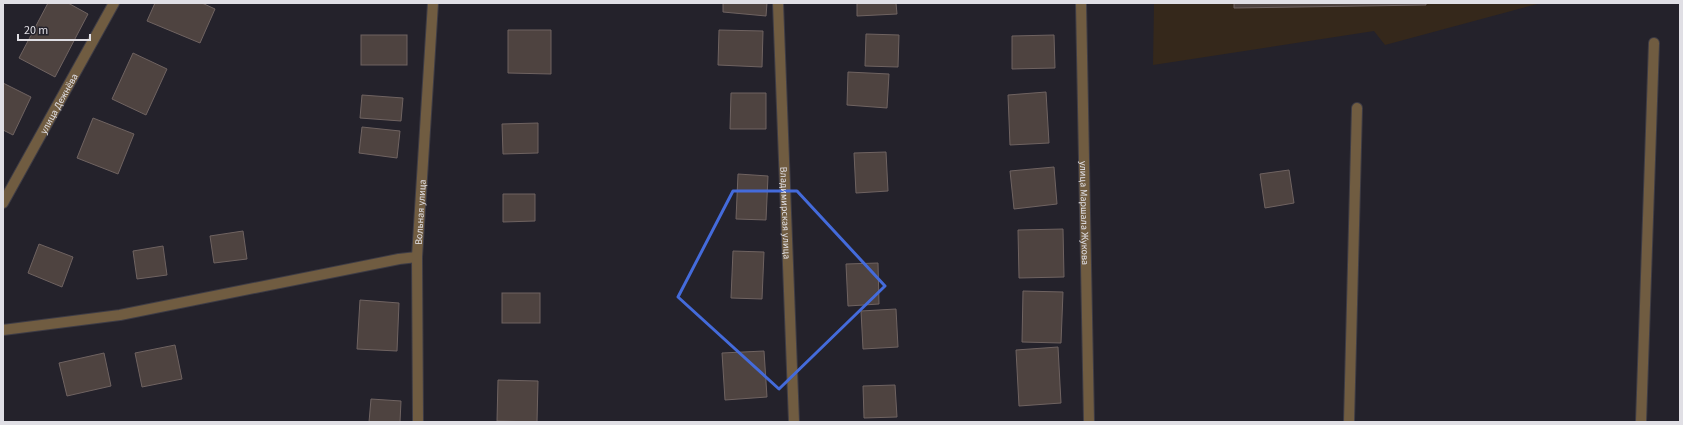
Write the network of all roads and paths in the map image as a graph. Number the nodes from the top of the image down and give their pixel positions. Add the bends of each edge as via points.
1 (114, 3) edge
2 (433, 3) edge
3 (778, 3) edge
4 (1081, 3) edge
5 (1654, 43) dead end
6 (1356, 108) dead end
7 (3, 203) edge
8 (417, 257) junction
9 (3, 330) edge
10 (418, 422) edge
11 (794, 422) edge
12 (1090, 422) edge
13 (1349, 422) edge
14 (1641, 422) edge

1 - 7 street, улица Дежнёва
2 - 8 street, Вольная улица
3 - 11 street, Владимирская улица
4 - 12 street, улица Маршала Жукова
5 - 14 street
6 - 13 street
8 - 9 street via 120,315
8 - 10 street, Вольная улица

